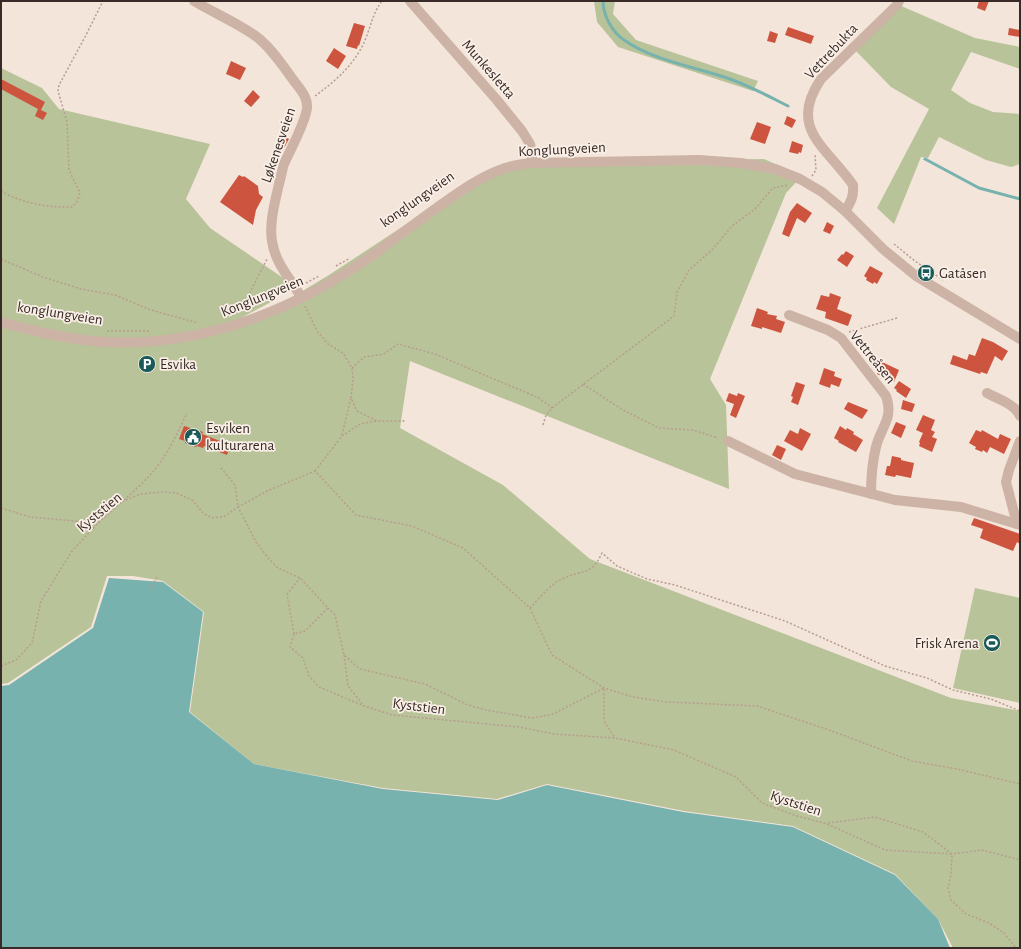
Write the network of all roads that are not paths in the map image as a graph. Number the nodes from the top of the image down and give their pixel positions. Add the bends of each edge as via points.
1 (194, 1) edge
2 (410, 1) edge
3 (899, 1) edge
4 (532, 163) junction
5 (845, 211) junction
6 (298, 293) junction
7 (789, 315) dead end
8 (1, 322) edge
9 (1020, 340) edge
10 (987, 393) dead end
11 (1020, 416) edge
12 (728, 441) road end
13 (1020, 441) edge
14 (871, 494) junction
15 (1016, 498) edge
16 (1018, 524) edge

1 - 6 street, Løkenesveien via 258,38 283,67 307,102 307,110 284,165 272,220 275,255
2 - 4 street, Munkesletta via 522,131 530,144
3 - 5 street, Vettrebukta via 825,75 813,91 808,105 807,117 816,141 853,185 854,193
4 - 5 street, Konglungveien via 706,160 741,163 774,169 800,179 822,192
4 - 6 street, Konglungveien via 506,168 469,185 334,280
5 - 9 street, Konglungveien via 883,249 916,276
6 - 8 street, Konglungveien via 240,324 154,341 81,340
7 - 14 street, Vettreåsen via 828,330 840,338 886,396 890,406 872,463
10 - 11 street via 1010,405
12 - 14 street via 795,474
13 - 15 street via 1006,482
14 - 16 street via 895,500 961,507
15 - 16 street

